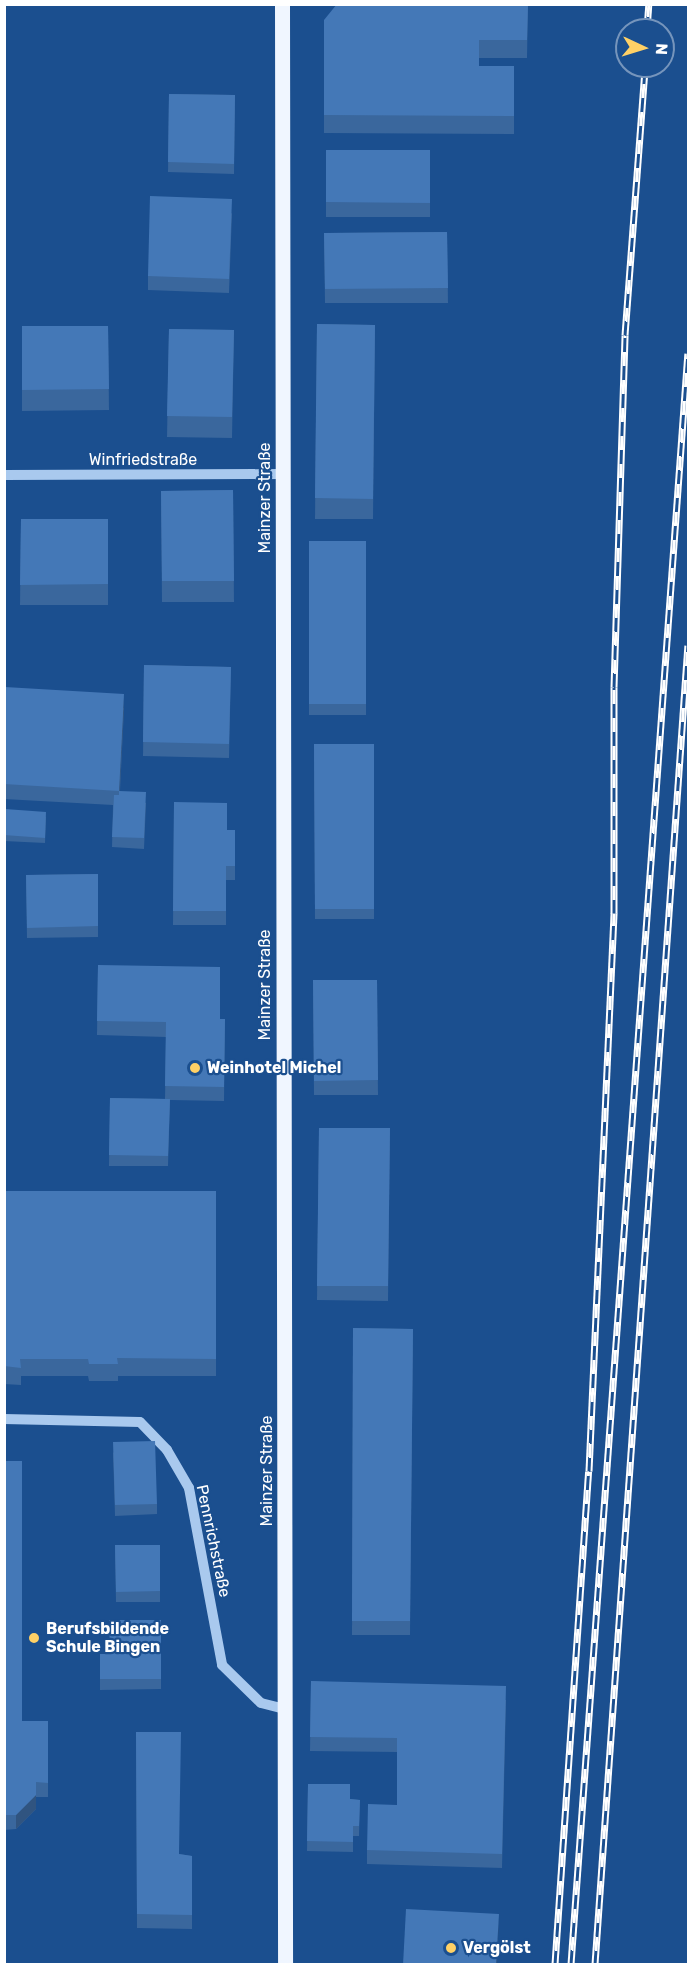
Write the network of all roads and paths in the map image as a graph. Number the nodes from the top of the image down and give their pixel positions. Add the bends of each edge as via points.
1 (282, 4) edge
2 (282, 474) junction
3 (4, 475) edge
4 (4, 1419) edge
5 (285, 1709) junction
6 (285, 1965) edge

1 - 2 main road, Mainzer Straße
2 - 3 street, Winfriedstraße
2 - 5 main road, Mainzer Straße
4 - 5 street, Pennrichstraße via 140,1422 147,1429 167,1450 189,1488 222,1665 261,1703
5 - 6 main road, Mainzer Straße

